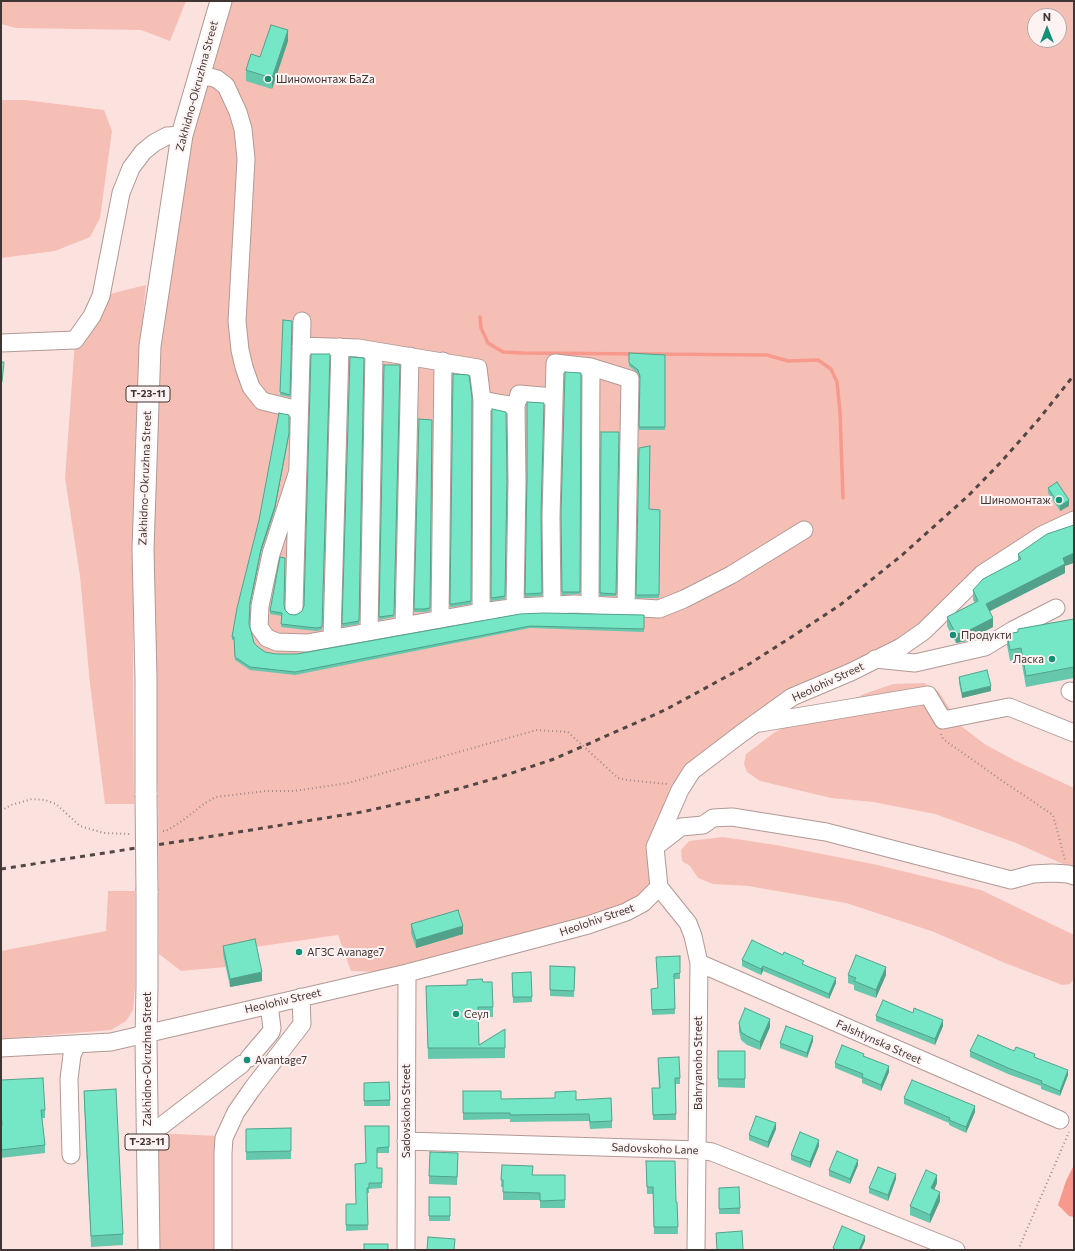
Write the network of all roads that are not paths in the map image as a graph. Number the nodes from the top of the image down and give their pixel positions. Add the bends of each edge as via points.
1 (221, 1) edge
2 (199, 74) junction
3 (182, 135) junction
4 (302, 321) dead end
5 (1, 343) edge
6 (301, 346) junction
7 (340, 348) junction
8 (374, 351) junction
9 (410, 356) junction
10 (443, 362) junction
11 (591, 367) junction
12 (554, 397) junction
13 (482, 400) junction
14 (516, 406) junction
15 (299, 410) junction
16 (297, 474) junction
17 (1074, 520) edge
18 (804, 530) dead end
19 (552, 605) junction
20 (590, 605) junction
21 (515, 607) junction
22 (626, 607) junction
23 (294, 608) dead end
24 (1056, 608) dead end
25 (481, 612) junction
26 (440, 619) junction
27 (404, 625) junction
28 (369, 631) junction
29 (332, 638) junction
30 (875, 659) junction
31 (756, 723) junction
32 (1074, 733) edge
33 (655, 847) junction
34 (1071, 875) edge
35 (659, 887) junction
36 (699, 963) junction
37 (407, 973) junction
38 (301, 997) junction
39 (269, 1005) junction
40 (146, 1034) junction
41 (77, 1044) junction
42 (1, 1048) edge
43 (1060, 1120) road end
44 (147, 1137) junction
45 (406, 1141) junction
46 (698, 1150) junction
47 (71, 1155) dead end
48 (149, 1250) edge
49 (224, 1250) edge
50 (406, 1250) edge
51 (696, 1250) edge
52 (956, 1250) edge

1 - 2 main road, Zakhidno-Okruzhna Street / Т-23-11
2 - 3 main road, Zakhidno-Okruzhna Street / Т-23-11
2 - 15 street via 217,79 226,86 243,129 246,159 237,321 244,367 251,387 262,401
3 - 5 street via 167,136 154,143 143,152 131,168 121,193 101,296 92,316 75,340
3 - 40 main road, Zakhidno-Okruzhna Street / Т-23-11, bridge via 150,346 143,549 146,678
4 - 6 street
6 - 7 street
6 - 15 street
7 - 8 street
7 - 29 street
8 - 9 street
8 - 28 street
9 - 10 street
9 - 27 street
10 - 13 street via 478,368
10 - 26 street
11 - 12 street via 555,363
11 - 20 street
11 - 22 street via 630,379
12 - 14 street via 519,394
12 - 19 street
13 - 14 street
13 - 25 street
14 - 21 street
15 - 16 street
16 - 23 street
16 - 29 street via 271,554 260,606 259,628 267,638 278,642 307,643
17 - 30 street, Heolohiv Street via 1042,535 982,574 924,631 901,647
18 - 22 street via 731,575 659,610
19 - 20 street
19 - 21 street
20 - 22 street
21 - 25 street
24 - 30 street via 985,647 915,662
25 - 26 street
26 - 27 street
27 - 28 street
28 - 29 street
30 - 31 street, Heolohiv Street via 792,697
31 - 32 street via 928,695 943,720 1009,707
31 - 33 street, Heolohiv Street via 692,772 683,785
33 - 34 street via 681,827 703,825 713,818 732,817 826,832 1011,880 1033,874
33 - 35 street
35 - 36 street, Bahryanoho Street via 688,923
35 - 37 street, Heolohiv Street via 643,903 626,912 588,925
36 - 43 street, Falshtynska Street
36 - 46 street, Bahryanoho Street
37 - 38 street, Heolohiv Street
37 - 45 street, Sadovskoho Street
38 - 39 street, Heolohiv Street
38 - 49 street via 302,1024 252,1088 236,1112 224,1138
39 - 40 street, Heolohiv Street
39 - 44 street via 272,1032 246,1061
40 - 41 street, Heolohiv Street via 111,1042
40 - 44 main road, Zakhidno-Okruzhna Street / Т-23-11
41 - 42 street, Heolohiv Street
41 - 47 street via 72,1055 70,1073
44 - 48 main road, Zakhidno-Okruzhna Street / Т-23-11
45 - 46 street, Sadovskoho Lane
45 - 50 street, Sadovskoho Street
46 - 51 street, Bahryanoho Street
46 - 52 street, Sadovskoho Lane via 712,1152

